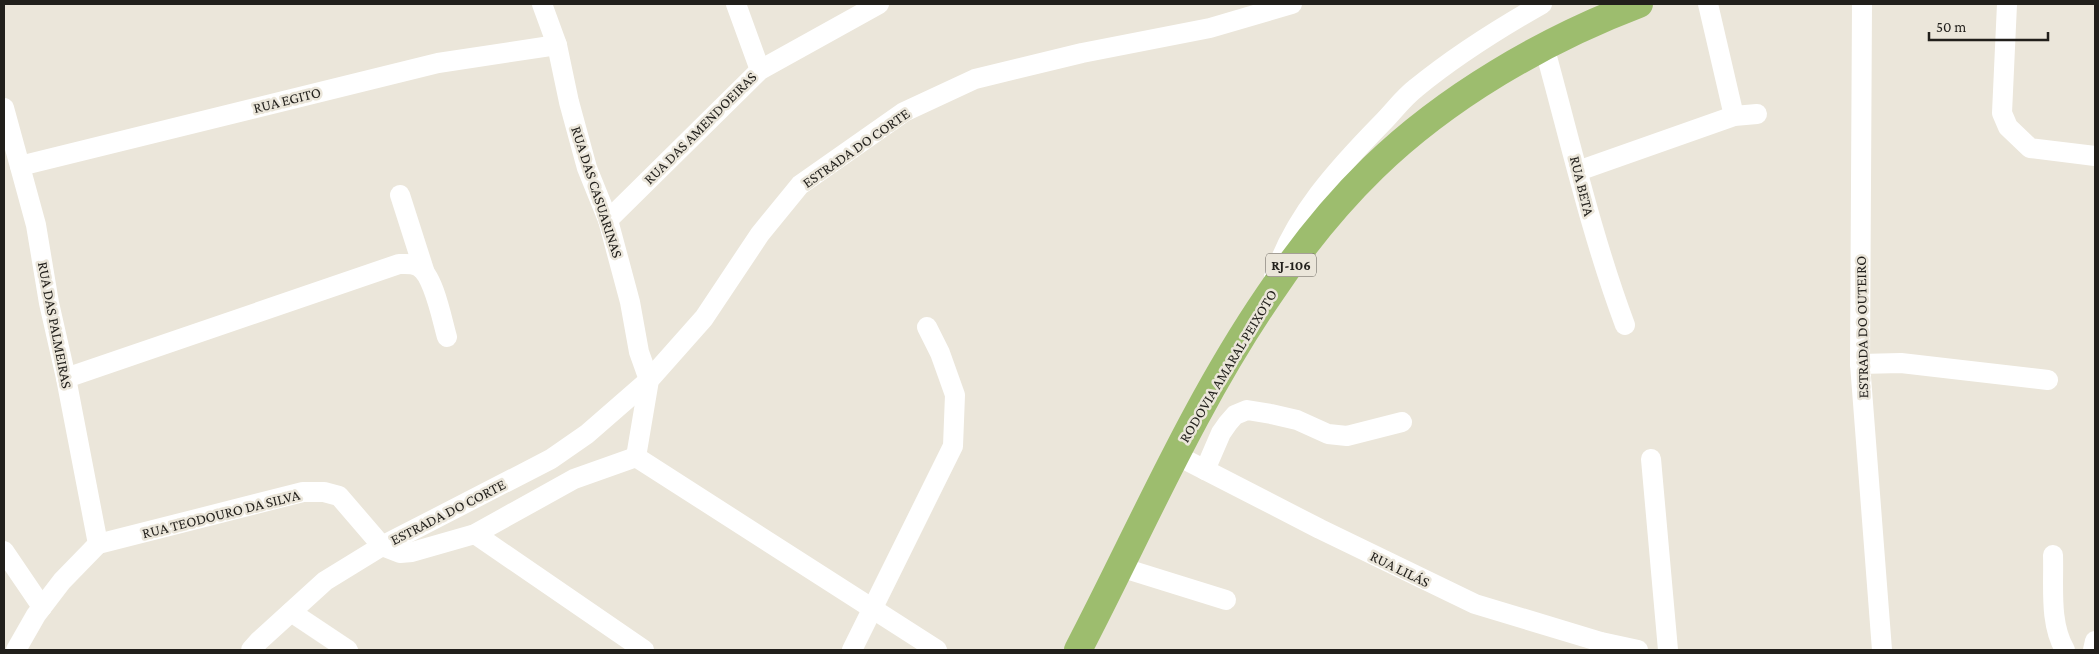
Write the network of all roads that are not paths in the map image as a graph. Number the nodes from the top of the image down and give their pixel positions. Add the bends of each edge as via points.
1 (542, 4) edge
2 (736, 4) edge
3 (880, 4) edge
4 (1292, 4) edge
5 (1542, 4) edge
6 (1639, 4) edge
7 (1708, 4) edge
8 (1862, 4) edge
9 (2007, 4) edge
10 (557, 45) junction
11 (1544, 46) junction
12 (760, 70) junction
13 (4, 111) edge
14 (1758, 114) dead end
15 (1734, 116) junction
16 (2095, 156) edge
17 (20, 166) junction
18 (1578, 171) junction
19 (400, 195) dead end
20 (608, 220) junction
21 (424, 270) junction
22 (1268, 295) junction
23 (1625, 325) dead end
24 (927, 327) dead end
25 (447, 337) dead end
26 (1860, 364) junction
27 (66, 378) junction
28 (649, 380) junction
29 (2048, 380) dead end
30 (1402, 422) dead end
31 (1176, 455) junction
32 (636, 457) junction
33 (1651, 459) dead end
34 (1205, 470) junction
35 (475, 534) junction
36 (98, 544) junction
37 (382, 546) junction
38 (4, 551) edge
39 (2054, 555) dead end
40 (1120, 567) junction
41 (1226, 600) dead end
42 (42, 607) junction
43 (874, 609) junction
44 (291, 612) junction
45 (2095, 641) edge
46 (16, 650) edge
47 (251, 650) edge
48 (348, 650) edge
49 (644, 650) edge
50 (852, 650) edge
51 (937, 650) edge
52 (1078, 650) edge
53 (1638, 650) edge
54 (1668, 650) edge
55 (1882, 650) edge
56 (2065, 650) edge
57 (2093, 650) edge

1 - 10 street, RUA DAS CASUARINAS
2 - 12 street
3 - 12 street, RUA DAS AMENDOEIRAS
4 - 28 street, ESTRADA DO CORTE via 1210,28 1082,53 975,79 904,112 800,185 760,234 704,318
5 - 22 street via 1501,27 1414,89 1355,150 1306,211 1282,252
6 - 11 highway, RODOVIA AMARAL PEIXOTO / RJ-106
7 - 15 street
8 - 26 street, ESTRADA DO OUTEIRO
9 - 16 street via 2002,113 2008,127 2030,148
10 - 17 street, RUA EGITO via 438,63
10 - 20 street, RUA DAS CASUARINAS via 587,168
11 - 18 street, RUA BETA
11 - 22 highway, RODOVIA AMARAL PEIXOTO / RJ-106 via 1459,98 1373,168 1308,242
12 - 20 street, RUA DAS AMENDOEIRAS
13 - 17 street, RUA DAS PALMEIRAS
14 - 15 street
15 - 18 street
17 - 27 street, RUA DAS PALMEIRAS via 36,225
18 - 23 street, RUA BETA via 1595,238
19 - 21 street
20 - 28 street, RUA DAS CASUARINAS via 630,302 639,352
21 - 25 street via 430,279
21 - 27 street via 412,264 399,264
22 - 31 highway, RODOVIA AMARAL PEIXOTO / RJ-106
24 - 43 street via 956,395 954,446
26 - 29 street via 1901,363
26 - 55 street, ESTRADA DO OUTEIRO
27 - 36 street, RUA DAS PALMEIRAS
28 - 32 street
28 - 37 street, ESTRADA DO CORTE via 587,434 551,458
30 - 34 street via 1347,436 1328,434 1297,420 1247,410 1235,415 1221,433
31 - 34 street, RUA LILÁS
31 - 40 highway, RODOVIA AMARAL PEIXOTO / RJ-106
32 - 35 street via 574,479
32 - 43 street
33 - 54 street
34 - 53 street, RUA LILÁS via 1320,530 1475,604
35 - 37 street via 412,552 400,553
35 - 49 street
36 - 37 street, RUA TEODOURO DA SILVA via 303,492 324,492 339,496
36 - 42 street via 62,580
37 - 44 street, ESTRADA DO CORTE via 325,581
38 - 42 street
39 - 56 street via 2054,609 2058,634
40 - 41 street
40 - 52 highway, RODOVIA AMARAL PEIXOTO / RJ-106
42 - 46 street
43 - 50 street
43 - 51 street
44 - 47 street, ESTRADA DO CORTE
44 - 48 street
45 - 57 street

